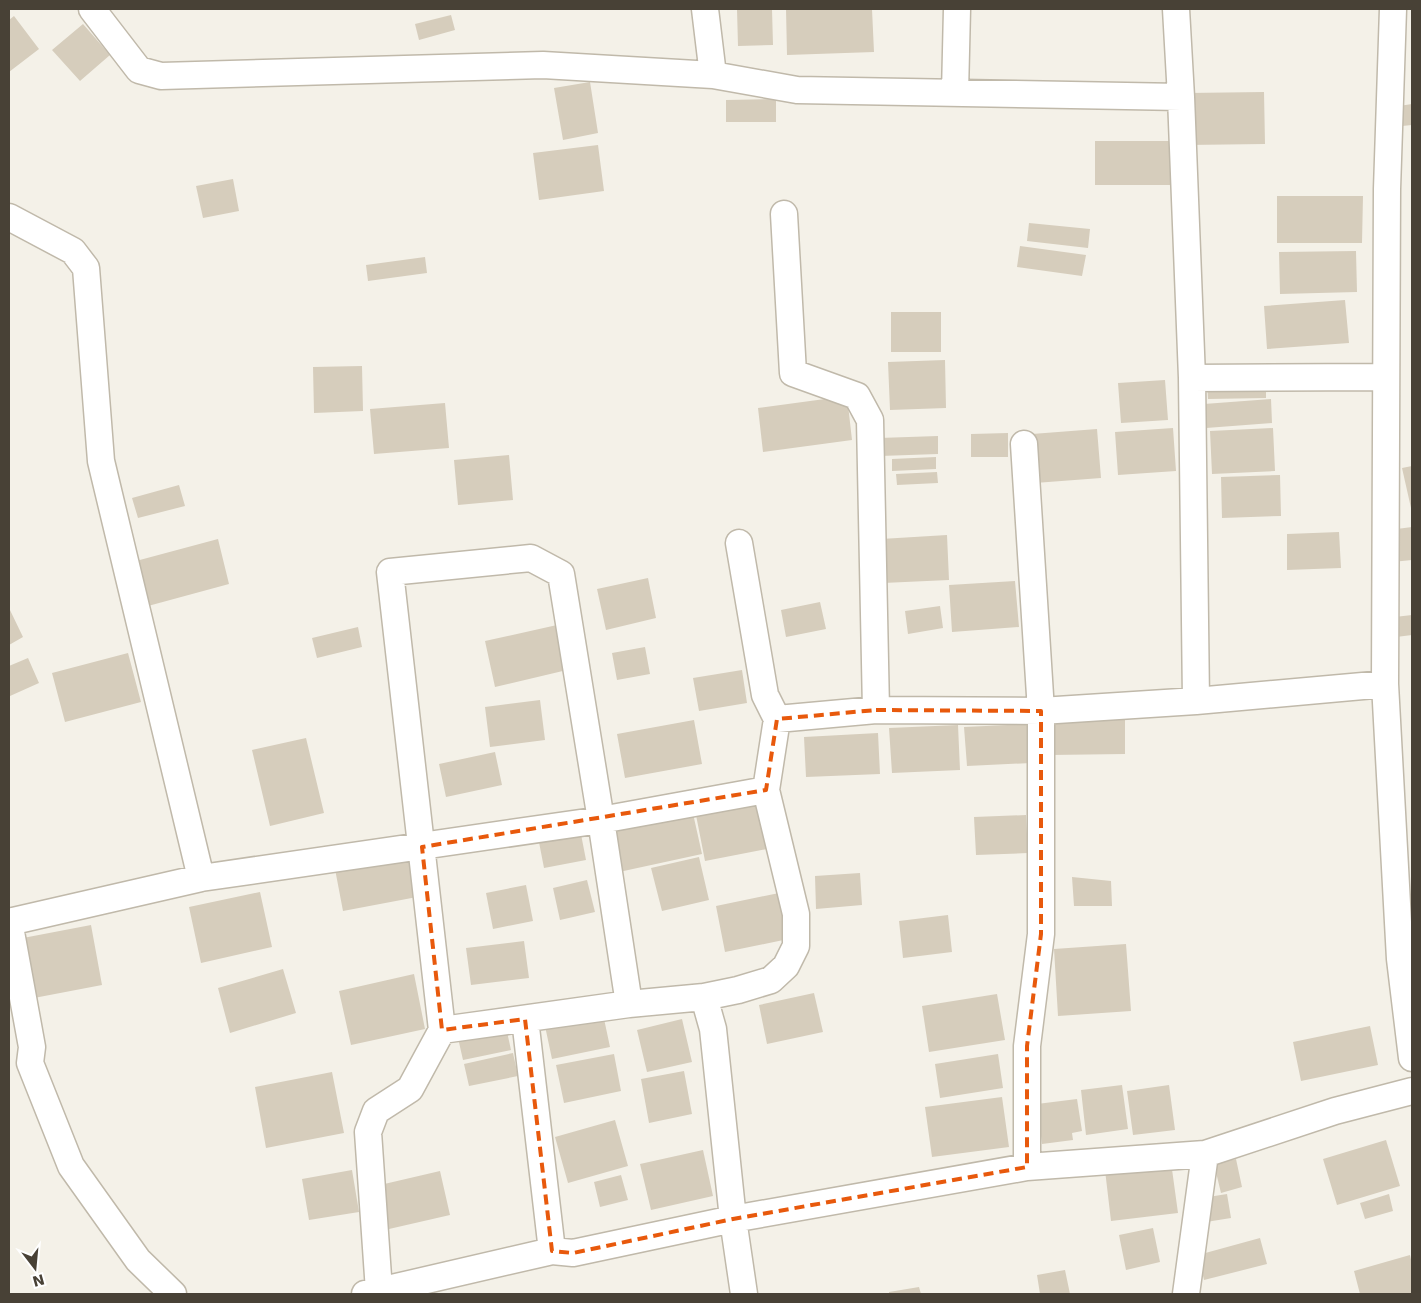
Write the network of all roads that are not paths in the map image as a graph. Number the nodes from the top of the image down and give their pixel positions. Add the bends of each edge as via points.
1 (92, 9) edge
2 (705, 9) edge
3 (957, 9) edge
4 (1176, 9) edge
5 (1393, 9) edge
6 (713, 75) junction
7 (955, 94) junction
8 (1181, 97) junction
9 (784, 214) dead end
10 (9, 217) edge
11 (1386, 377) junction
12 (1192, 378) junction
13 (1024, 444) dead end
14 (739, 543) dead end
15 (1385, 684) junction
16 (1196, 701) junction
17 (876, 710) junction
18 (1041, 711) junction
19 (777, 718) junction
20 (766, 790) junction
21 (601, 820) junction
22 (422, 847) junction
23 (201, 878) junction
24 (9, 921) edge
25 (704, 997) junction
26 (629, 1004) junction
27 (525, 1019) junction
28 (442, 1030) junction
29 (1412, 1058) edge
30 (1412, 1091) edge
31 (1204, 1154) junction
32 (1027, 1167) junction
33 (733, 1219) junction
34 (552, 1251) junction
35 (374, 1293) edge
36 (173, 1294) edge
37 (744, 1294) edge
38 (1186, 1294) edge

1 - 6 street via 140,70 161,76 543,64
2 - 6 street
3 - 7 street
4 - 8 street
5 - 11 street via 1387,189
6 - 7 street via 796,90
7 - 8 street
8 - 12 street
9 - 17 street via 793,374 857,396 870,420
10 - 23 street via 73,251 86,268 101,461
11 - 12 street
11 - 15 street
12 - 16 street
13 - 18 street
14 - 19 street via 765,695
15 - 16 street
15 - 29 street via 1400,959
16 - 18 street
17 - 18 street
17 - 19 street
18 - 32 street via 1041,934 1027,1046
19 - 20 street
20 - 21 street
20 - 25 street via 796,914 796,946 786,966 771,980
21 - 22 street
21 - 22 street via 561,574 531,558 390,572
21 - 26 street
22 - 23 street
22 - 28 street
23 - 24 street
24 - 36 street via 32,1047 30,1063 71,1166 138,1260
25 - 26 street
25 - 33 street via 713,1028
26 - 27 street
27 - 28 street
27 - 34 street
28 - 35 street via 410,1089 376,1111 368,1132
30 - 31 street via 1335,1111
31 - 32 street
31 - 38 street
32 - 33 street
33 - 34 street via 572,1253
33 - 37 street
34 - 35 street

